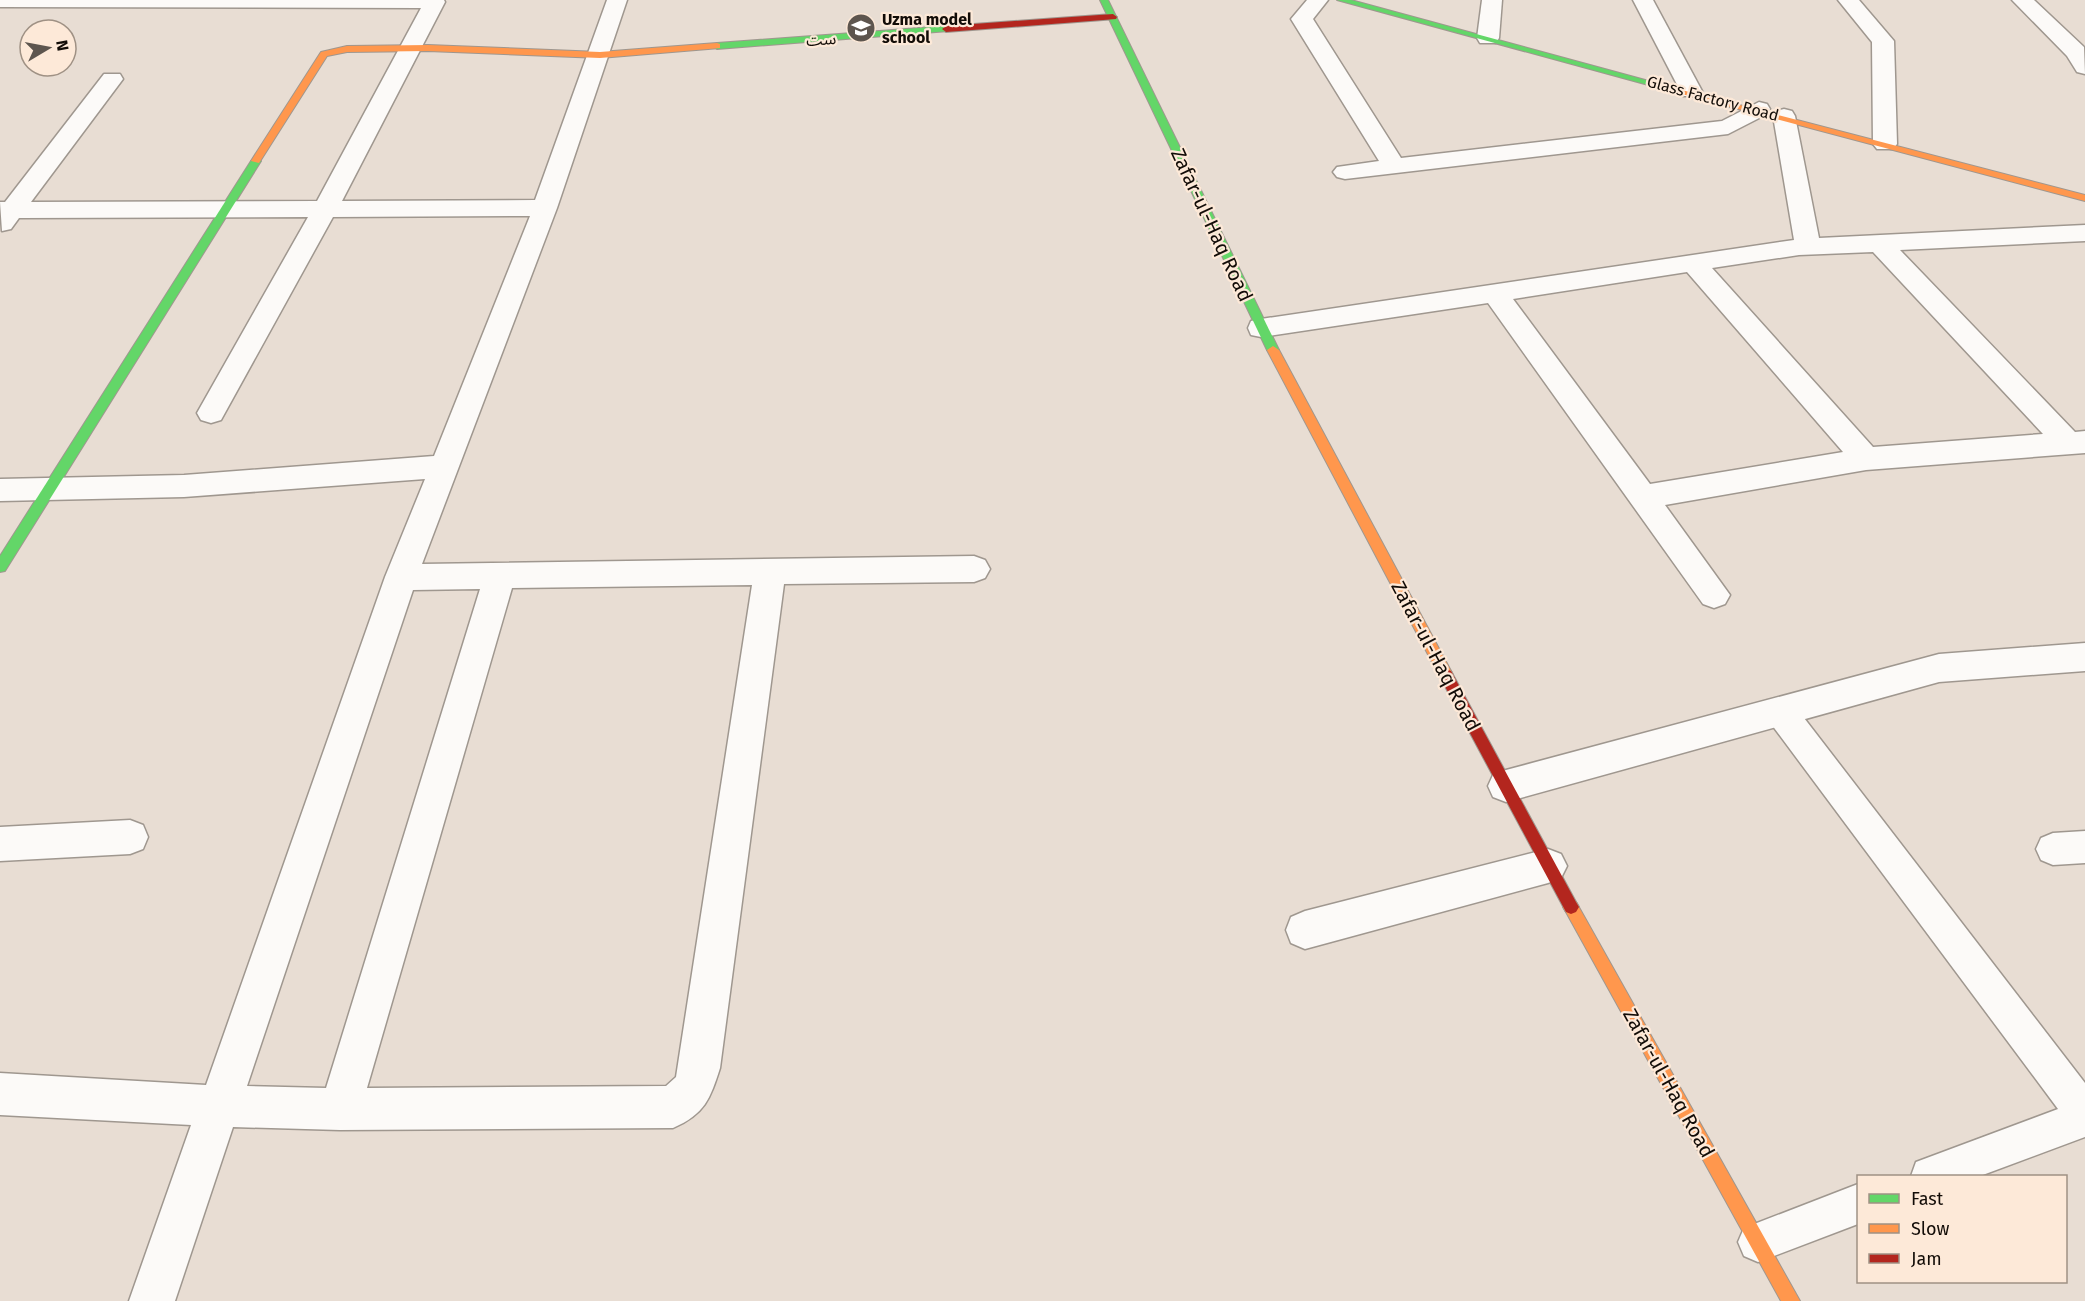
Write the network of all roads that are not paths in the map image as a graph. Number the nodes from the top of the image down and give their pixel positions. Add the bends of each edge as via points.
1 (617, 0) edge
2 (1104, 0) edge
3 (1318, 0) edge
4 (1341, 0) edge
5 (1492, 0) edge
6 (1643, 0) edge
7 (1848, 0) edge
8 (2022, 0) edge
9 (0, 1) edge
10 (294, 1) edge
11 (1113, 17) junction
12 (1488, 39) junction
13 (411, 48) junction
14 (600, 55) junction
15 (2085, 67) edge
16 (112, 79) dead end
17 (1690, 91) junction
18 (1759, 109) junction
19 (1784, 116) junction
20 (1885, 144) junction
21 (1394, 166) junction
22 (1345, 172) dead end
23 (2083, 199) edge
24 (545, 208) junction
25 (325, 209) junction
26 (224, 210) junction
27 (4, 216) edge
28 (2085, 233) edge
29 (1879, 243) junction
30 (1808, 247) junction
31 (1694, 263) junction
32 (1496, 293) junction
33 (1261, 328) junction
34 (211, 413) dead end
35 (2076, 442) edge
36 (1866, 459) junction
37 (444, 466) junction
38 (48, 489) junction
39 (0, 490) edge
40 (1644, 497) junction
41 (0, 567) edge
42 (974, 569) dead end
43 (770, 572) junction
44 (500, 575) junction
45 (401, 577) junction
46 (1714, 595) dead end
47 (2085, 657) edge
48 (1780, 711) junction
49 (1506, 786) junction
50 (130, 837) dead end
51 (0, 844) edge
52 (1548, 866) junction
53 (1305, 930) dead end
54 (0, 1095) edge
55 (218, 1106) junction
56 (340, 1109) junction
57 (2085, 1116) edge
58 (1933, 1175) edge
59 (1857, 1204) edge
60 (1758, 1242) junction
61 (152, 1301) edge
62 (1791, 1301) edge

1 - 14 street
2 - 11 street, Zafar-ul-Haq Road
3 - 21 street via 1302,19
4 - 12 street, Glass Factory Road
5 - 12 street
6 - 17 street
7 - 20 street via 1882,41
8 - 15 street via 2076,52
9 - 10 street
10 - 13 street via 435,2
11 - 14 street, ست
11 - 33 street, Zafar-ul-Haq Road
12 - 17 street, Glass Factory Road
13 - 14 street, ست
13 - 25 street
13 - 26 street, ست via 347,49 324,54
14 - 24 street
16 - 27 street
17 - 18 street, Glass Factory Road
18 - 19 street, Glass Factory Road
18 - 21 street via 1728,127
19 - 20 street, Glass Factory Road
19 - 30 street
20 - 23 street, Glass Factory Road
21 - 22 street
24 - 25 street
24 - 37 street
25 - 26 street
25 - 34 street
26 - 27 street
26 - 38 street
28 - 29 street
29 - 30 street
29 - 35 street
30 - 31 street
31 - 32 street
31 - 36 street
32 - 33 street
32 - 40 street
33 - 49 street, Zafar-ul-Haq Road
35 - 36 street
36 - 40 street
37 - 38 street via 184,486
37 - 45 street
38 - 39 street
38 - 41 street
40 - 46 street
42 - 43 street
43 - 44 street
43 - 56 street via 700,1068 692,1091 673,1107
44 - 45 street
44 - 56 street
45 - 55 street
47 - 48 street via 1939,668
48 - 49 street
48 - 57 lane
49 - 52 street, Zafar-ul-Haq Road
50 - 51 street
52 - 53 street
52 - 60 street, Zafar-ul-Haq Road
54 - 55 street
55 - 56 street
55 - 61 street
57 - 58 lane
59 - 60 lane
60 - 62 street, Zafar-ul-Haq Road

